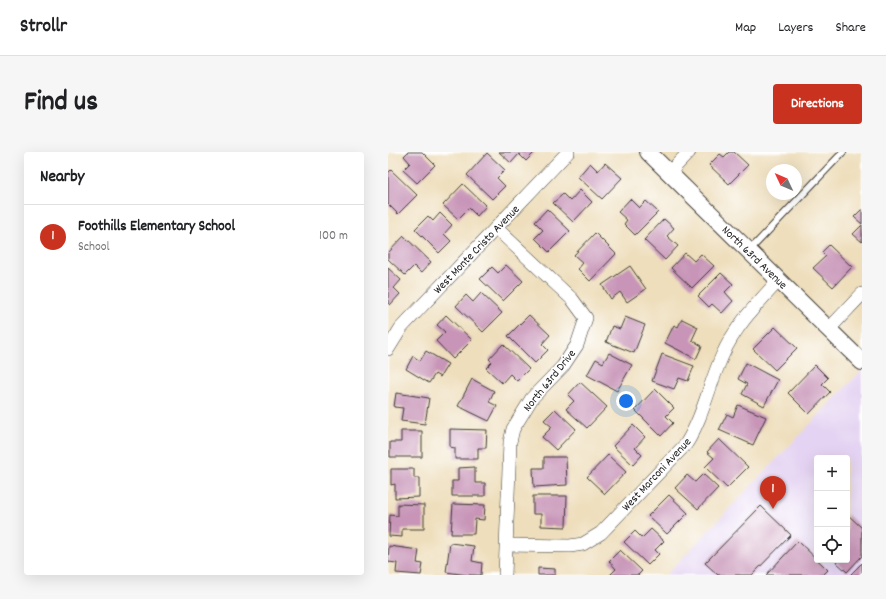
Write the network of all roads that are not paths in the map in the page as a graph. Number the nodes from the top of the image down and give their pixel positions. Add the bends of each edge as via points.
1 (568, 152) edge
2 (648, 152) edge
3 (689, 152) edge
4 (843, 152) edge
5 (669, 173) junction
6 (496, 228) junction
7 (749, 252) junction
8 (779, 280) junction
9 (862, 294) edge
10 (828, 330) junction
11 (388, 349) edge
12 (862, 362) edge
13 (506, 545) junction
14 (505, 575) edge

1 - 6 street, West Monte Cristo Avenue
2 - 5 street, North 63rd Avenue
3 - 5 street
4 - 7 lane
5 - 7 street, North 63rd Avenue
6 - 11 street, West Monte Cristo Avenue via 401,328
6 - 13 street, North 63rd Drive via 572,299 586,318 577,345 563,366 532,398 513,429 510,442
7 - 8 street, North 63rd Avenue
8 - 10 street, North 63rd Avenue
8 - 13 street, West Marconi Avenue via 734,333 722,355 694,432 686,444 600,533 583,544 570,546
9 - 10 street
10 - 12 street, North 63rd Avenue
13 - 14 street

